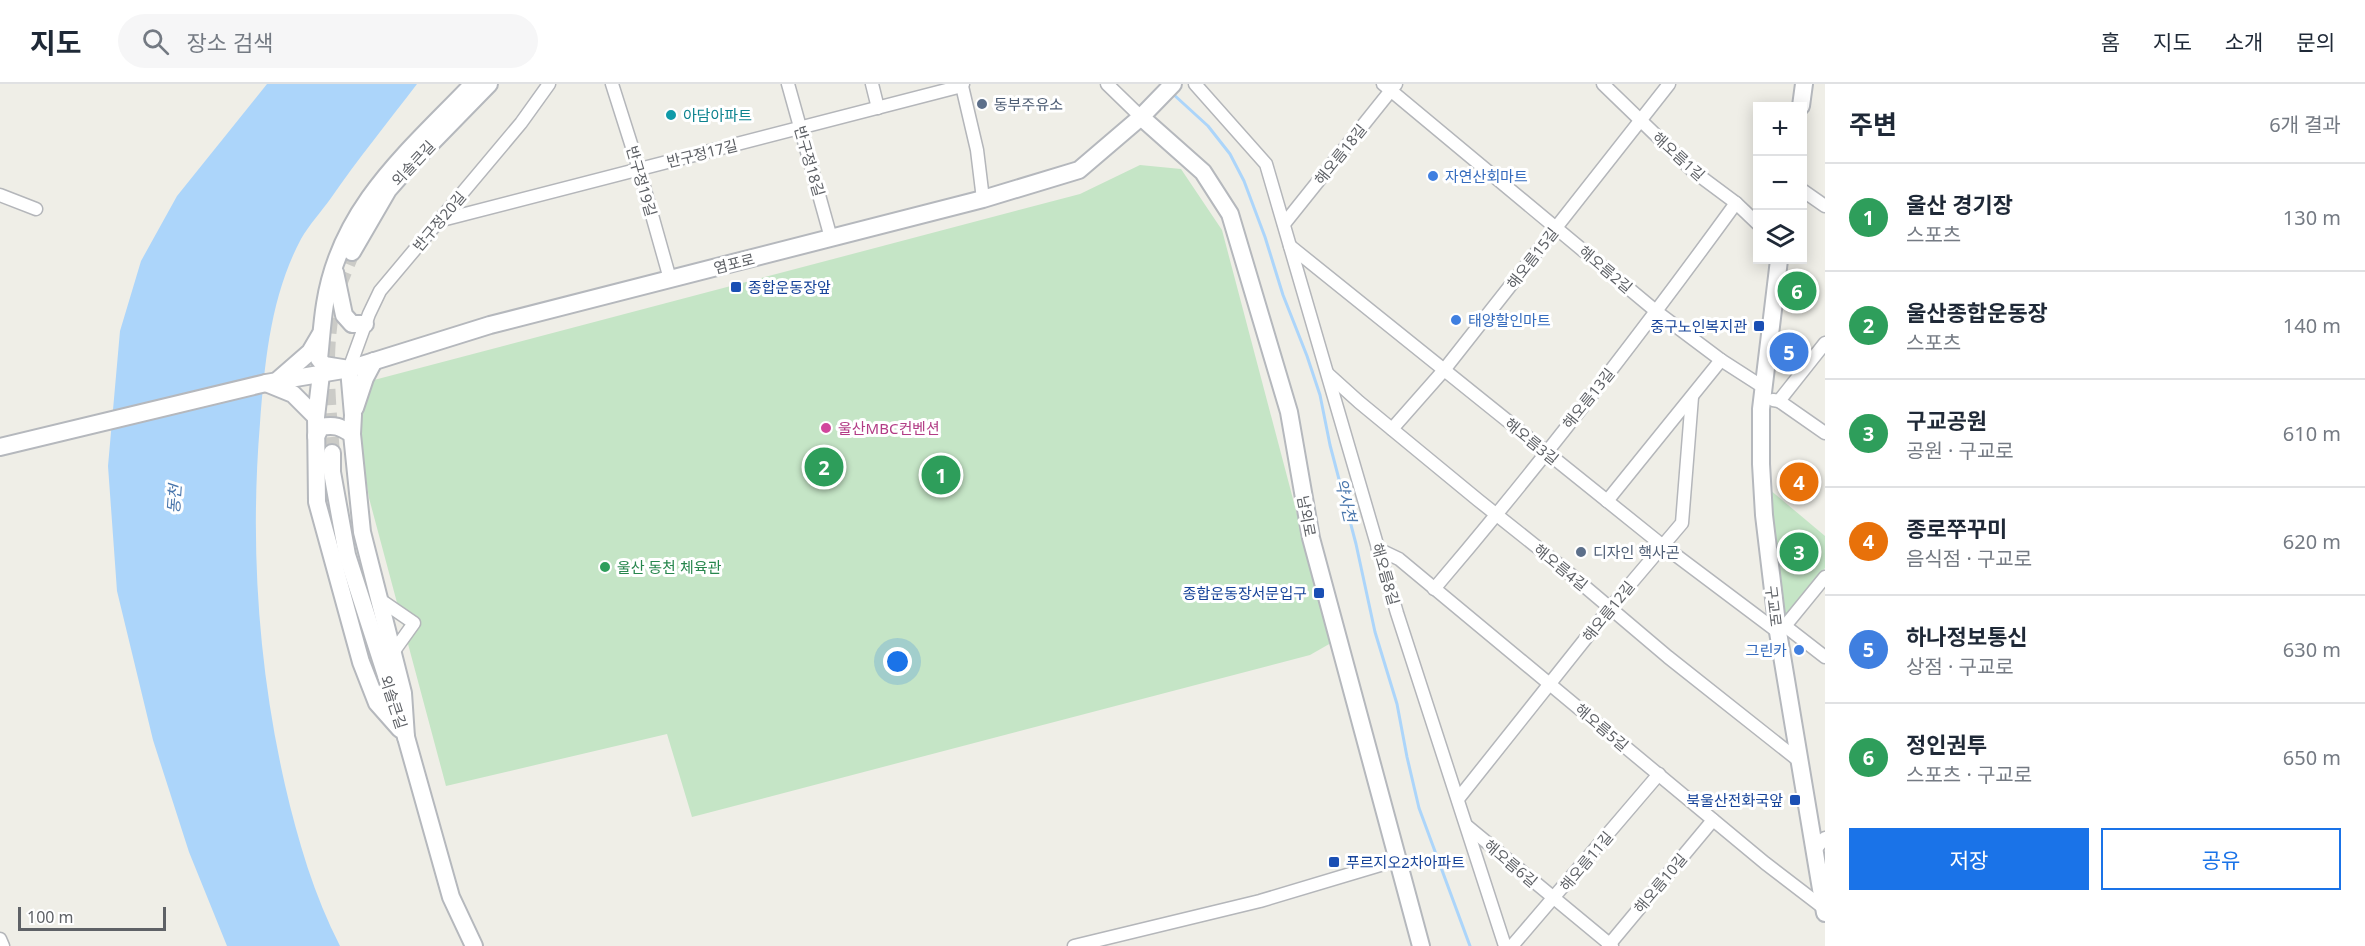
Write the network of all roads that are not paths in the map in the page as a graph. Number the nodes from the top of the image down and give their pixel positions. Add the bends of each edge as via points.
1 (473, 84) edge
2 (489, 84) edge
3 (549, 84) edge
4 (612, 84) edge
5 (788, 84) edge
6 (872, 84) edge
7 (1107, 84) edge
8 (1173, 84) edge
9 (1195, 84) edge
10 (1603, 84) edge
11 (1669, 84) edge
12 (1804, 84) edge
13 (962, 85) edge
14 (1390, 86) edge
15 (1802, 102) edge
16 (878, 108) junction
17 (1141, 117) junction
18 (1640, 120) junction
19 (800, 128) junction
20 (639, 169) junction
21 (1807, 193) edge
22 (0, 195) edge
23 (983, 199) junction
24 (1736, 203) junction
25 (1825, 206) edge
26 (36, 208) dead end
27 (1753, 219) edge
28 (442, 220) junction
29 (1284, 224) junction
30 (1555, 227) junction
31 (831, 238) junction
32 (1290, 246) junction
33 (351, 252) tunnel mouth
34 (1779, 264) edge
35 (334, 268) junction
36 (670, 279) junction
37 (1657, 312) junction
38 (365, 324) junction
39 (322, 332) junction
40 (1825, 343) edge
41 (1721, 360) junction
42 (374, 361) junction
43 (349, 369) junction
44 (1444, 370) junction
45 (1327, 373) junction
46 (321, 374) junction
47 (270, 382) junction
48 (1763, 392) junction
49 (1692, 397) junction
50 (1779, 401) junction
51 (353, 415) junction
52 (316, 417) junction
53 (1392, 429) junction
54 (1825, 433) edge
55 (352, 434) junction
56 (316, 436) junction
57 (0, 447) edge
58 (1545, 452) junction
59 (332, 453) tunnel mouth
60 (1607, 501) junction
61 (1497, 516) junction
62 (1662, 545) junction
63 (1378, 549) junction
64 (1825, 577) edge
65 (1434, 589) junction
66 (379, 599) junction
67 (1610, 608) junction
68 (1781, 629) junction
69 (394, 651) junction
70 (1825, 657) edge
71 (1550, 684) junction
72 (406, 737) junction
73 (1797, 760) junction
74 (1659, 774) junction
75 (1458, 800) junction
76 (1713, 820) junction
77 (1466, 825) junction
78 (1825, 838) edge
79 (1814, 851) junction
80 (1397, 860) junction
81 (1555, 898) junction
82 (1825, 910) edge
83 (0, 939) edge
84 (1610, 945) edge
85 (3, 946) edge
86 (474, 946) edge
87 (1075, 946) edge
88 (1420, 946) edge
89 (1505, 946) edge
90 (1512, 946) edge

1 - 35 main road via 379,183 359,210
2 - 33 main road, 외솔큰길 via 388,190
3 - 28 street, 반구정20길
4 - 20 street, 반구정19길
5 - 19 street, 반구정18길
6 - 16 street
7 - 17 street
8 - 17 main road, 염포로
9 - 29 street, 해오름8길 via 1266,164
10 - 18 street, 해오름1길
11 - 18 street, 해오름15길
12 - 15 main road
13 - 16 street, 반구정17길
13 - 23 street, 반구정17길
14 - 29 street, 해오름18길
14 - 30 street, 해오름2길
16 - 19 street, 반구정17길
17 - 23 main road, 염포로 via 1079,170
17 - 80 main road, 남외로 via 1203,172 1230,214 1289,412 1311,538
18 - 24 street, 해오름1길 via 1693,171
18 - 30 street, 해오름15길
19 - 20 street, 반구정17길
19 - 31 street, 반구정18길
20 - 28 street, 반구정17길
20 - 36 street, 반구정19길
21 - 25 street
22 - 26 street
23 - 31 main road, 염포로
24 - 27 street, 해오름1길
24 - 37 street, 해오름13길
28 - 38 street, 반구정20길 via 380,291
29 - 32 street, 해오름8길
30 - 37 street, 해오름2길
30 - 44 street, 해오름15길
31 - 36 main road, 염포로
32 - 44 street, 해오름3길
32 - 45 street, 해오름8길
34 - 48 main road, 구교로
35 - 38 main road via 344,315 352,324
35 - 39 main road
36 - 42 main road, 염포로 via 490,325
37 - 41 street, 해오름2길
37 - 58 street, 해오름13길
38 - 43 street, 반구정20길
39 - 43 main road via 321,363
39 - 47 main road via 310,352
40 - 50 street
41 - 48 street, 해오름2길
41 - 49 street
42 - 43 main road, 염포로
42 - 51 main road
43 - 46 main road, 염포로
43 - 51 main road
44 - 53 street, 해오름15길
44 - 58 street, 해오름3길
45 - 53 street, 해오름4길
45 - 63 street, 해오름8길
46 - 47 main road, 염포로
46 - 52 main road
47 - 52 main road via 292,394
47 - 57 main road, 염포로
48 - 50 street
48 - 68 main road, 구교로 via 1764,515
49 - 60 street
49 - 62 street, 해오름12길 via 1682,523
50 - 54 street
51 - 55 main road
52 - 56 main road
53 - 61 street, 해오름4길
55 - 56 main road via 330,425 321,427
55 - 66 main road via 362,532
56 - 72 main road via 317,502 361,662 377,703
58 - 60 street, 해오름3길
58 - 61 street, 해오름13길
59 - 72 main road, 외솔큰길 via 347,555
60 - 62 street, 해오름3길
61 - 65 street, 해오름13길
61 - 67 street, 해오름4길
62 - 67 street, 해오름12길
62 - 68 street, 해오름3길
63 - 65 street, 해오름5길 via 1399,559
63 - 75 street, 해오름8길
64 - 68 street
65 - 71 street, 해오름5길
66 - 69 main road
66 - 69 street via 414,623
67 - 71 street, 해오름12길
67 - 73 street, 해오름4길
68 - 70 street, 해오름3길
68 - 73 main road, 구교로
69 - 72 main road via 403,693
71 - 74 street, 해오름5길
71 - 75 street, 해오름12길
72 - 86 main road, 외솔큰길 via 451,897
73 - 79 main road, 구교로
74 - 76 street, 해오름5길
74 - 81 street, 해오름11길
75 - 77 street, 해오름8길
76 - 82 street, 해오름5길
76 - 84 street, 해오름10길
77 - 81 street, 해오름6길
77 - 89 street, 해오름8길
78 - 79 street
79 - 82 main road, 구교로
80 - 87 street via 1260,901
80 - 88 main road, 남외로
81 - 84 street, 해오름6길
81 - 90 street, 해오름11길
83 - 85 street

